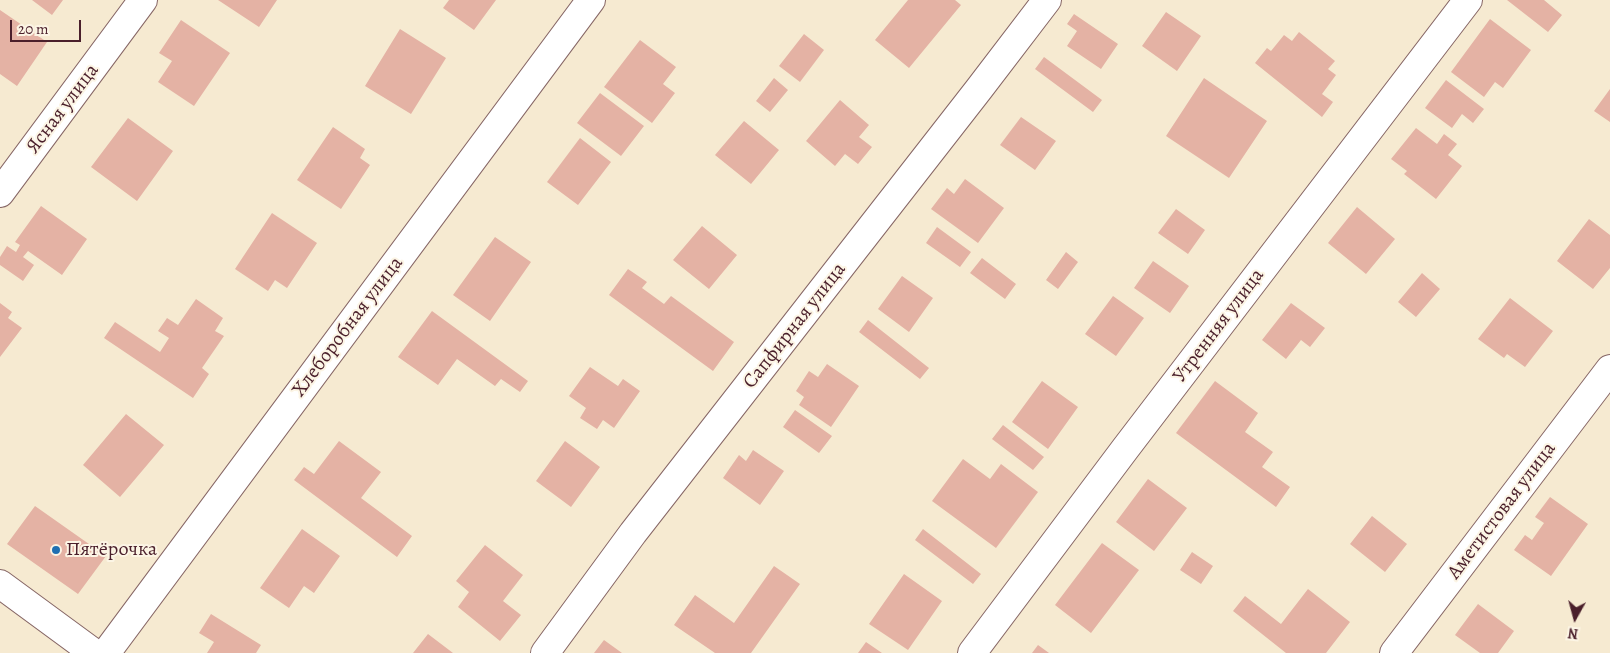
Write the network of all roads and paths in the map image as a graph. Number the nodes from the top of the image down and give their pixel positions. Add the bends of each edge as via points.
1 (143, 0) edge
2 (591, 0) edge
3 (1047, 0) edge
4 (1468, 0) edge
5 (0, 193) edge
6 (1610, 369) edge
7 (0, 584) edge
8 (94, 653) edge
9 (106, 653) edge
10 (545, 653) edge
11 (972, 653) edge
12 (1394, 653) edge

1 - 5 street, Ясная улица
2 - 9 street, Хлеборобная улица
3 - 10 street, Сапфирная улица via 633,533
4 - 11 street, Утренняя улица
6 - 12 street, Аметистовая улица
7 - 8 street

